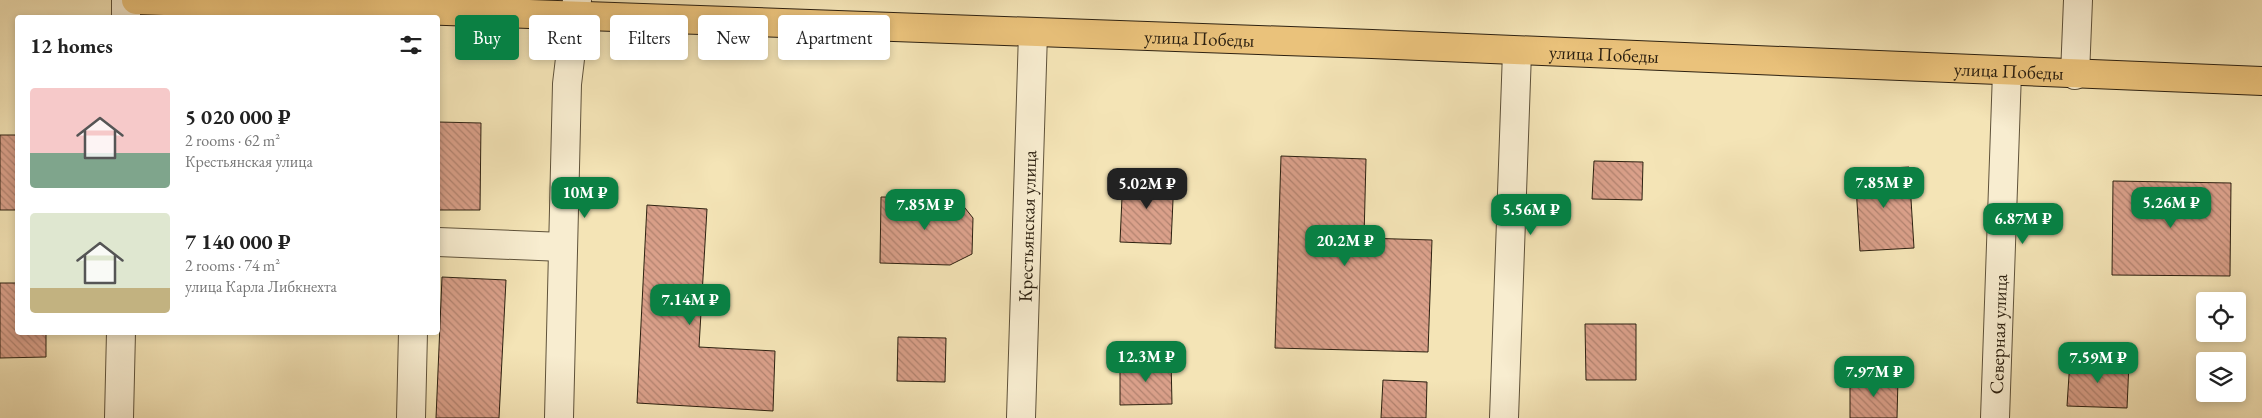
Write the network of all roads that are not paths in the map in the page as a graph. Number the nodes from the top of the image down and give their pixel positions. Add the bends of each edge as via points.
1 (126, 0) edge
2 (136, 0) edge
3 (2078, 0) edge
4 (576, 8) edge
5 (126, 15) edge
6 (1033, 33) junction
7 (1517, 52) junction
8 (2007, 72) junction
9 (2076, 74) junction
10 (2262, 81) edge
11 (440, 242) edge
12 (563, 247) junction
13 (121, 335) edge
14 (413, 335) edge
15 (119, 418) edge
16 (411, 418) edge
17 (558, 418) edge
18 (1020, 418) edge
19 (1504, 418) edge
20 (1995, 418) edge

1 - 5 street
2 - 4 main road, улица Победы
3 - 9 street
4 - 6 main road, улица Победы
4 - 12 street via 567,84
6 - 7 main road, улица Победы
6 - 18 street, Крестьянская улица
7 - 8 main road, улица Победы
7 - 19 street
8 - 9 main road, улица Победы
8 - 20 street, Северная улица
9 - 10 main road, улица Победы
11 - 12 street
12 - 17 street
13 - 15 street
14 - 16 street

